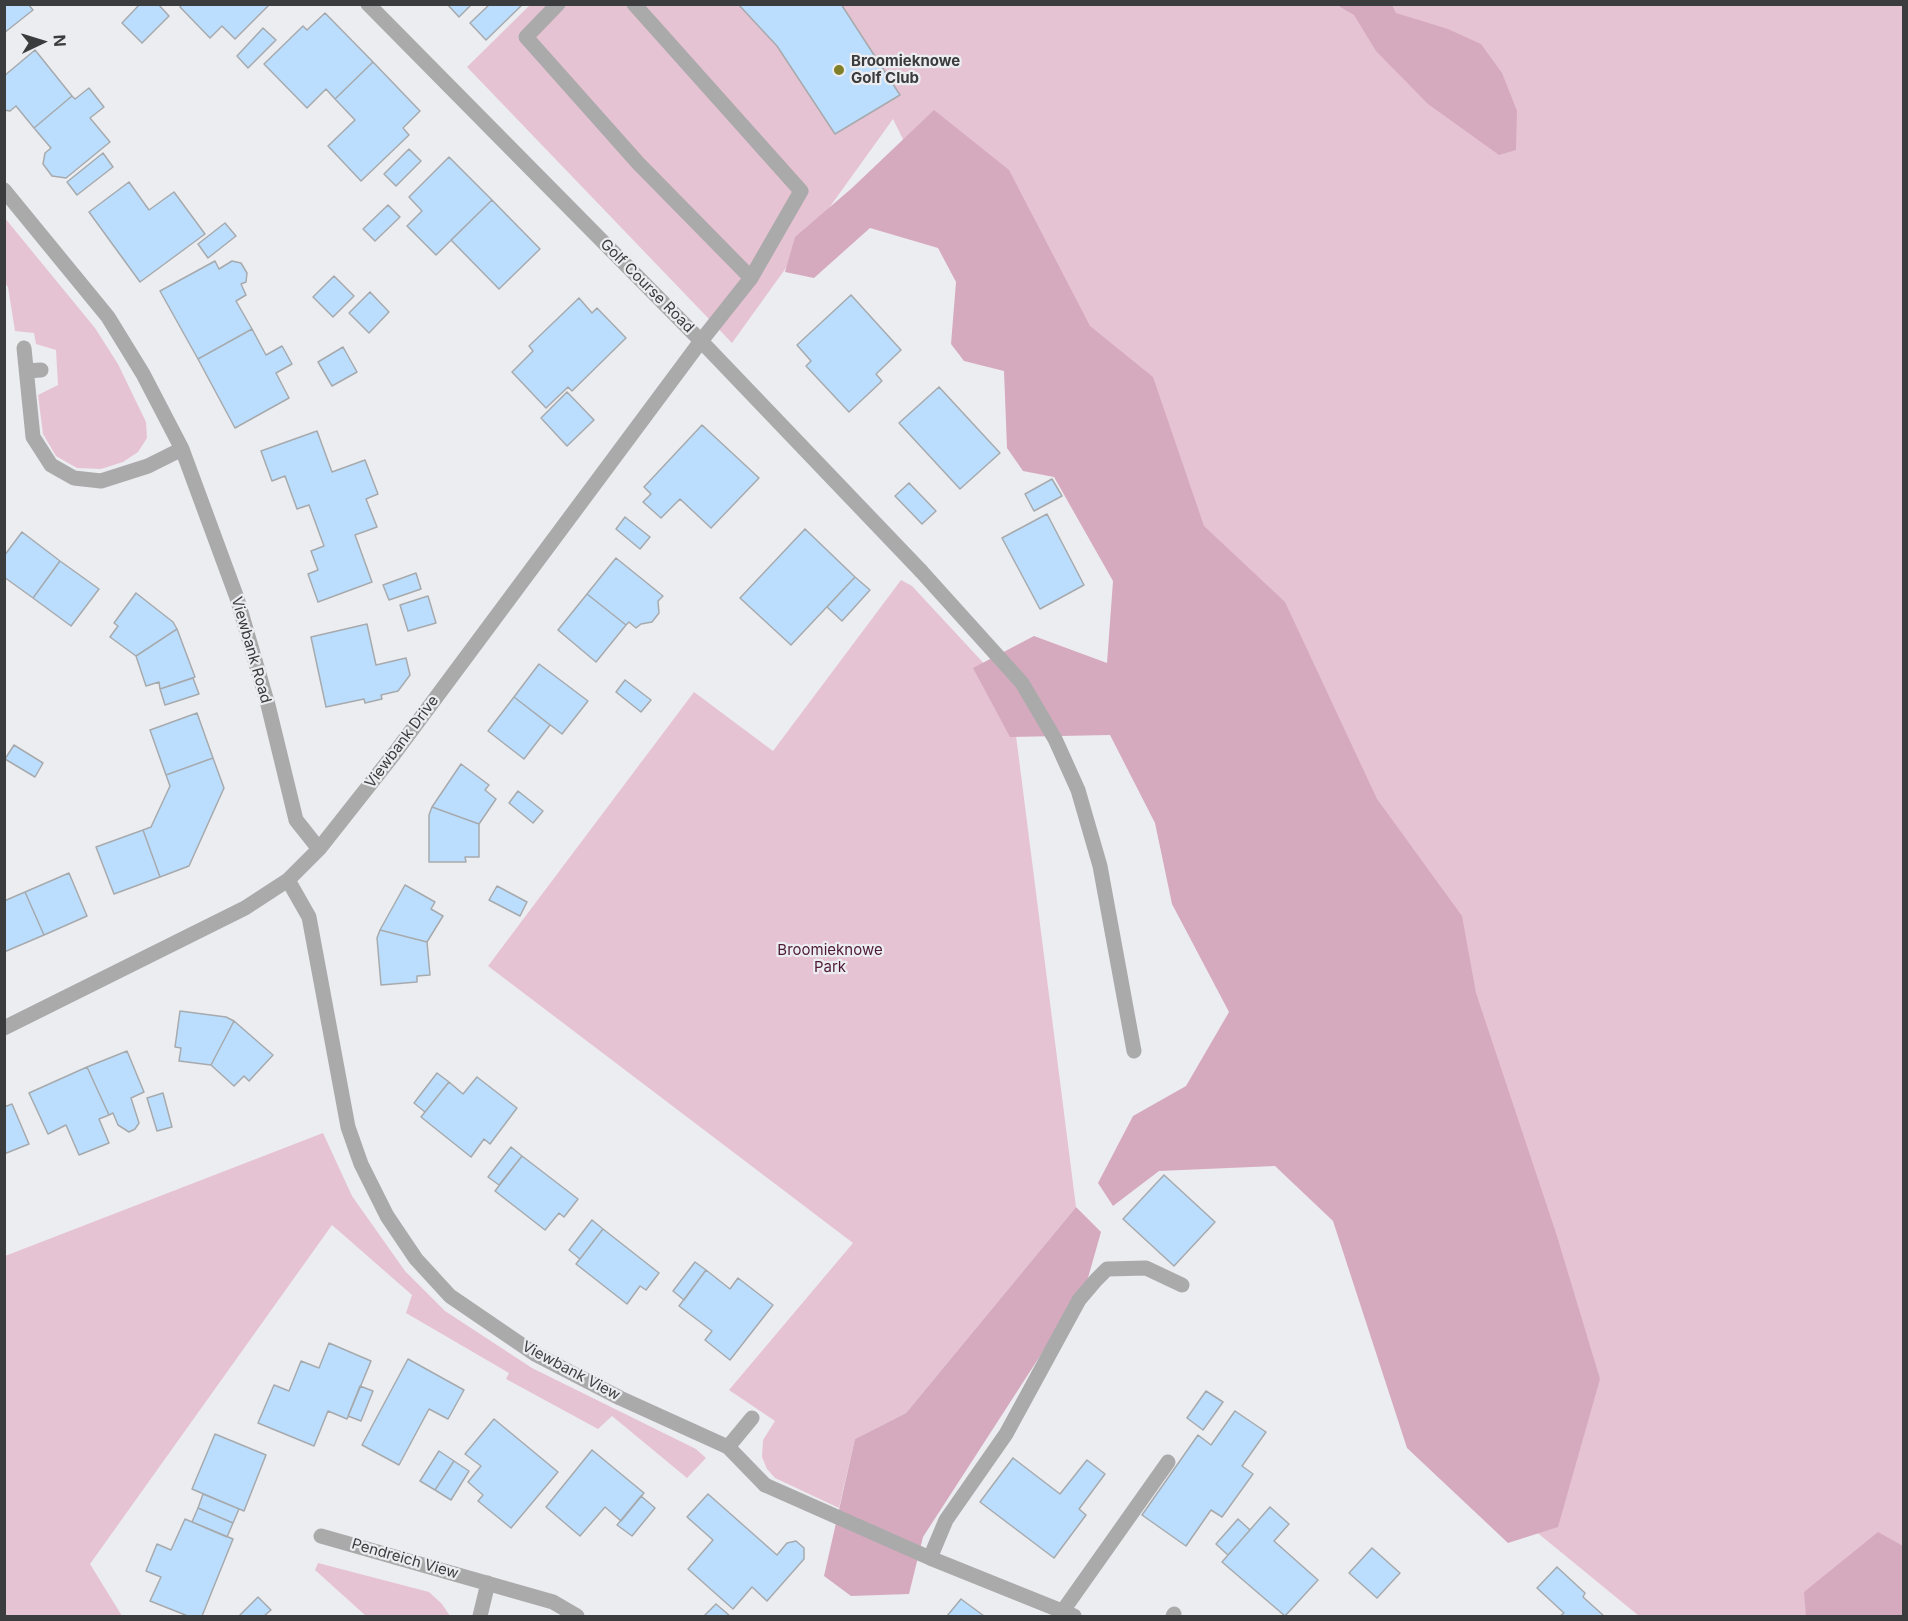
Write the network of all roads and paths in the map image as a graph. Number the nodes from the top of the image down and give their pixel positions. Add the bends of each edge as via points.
1 (368, 4) edge
2 (558, 4) edge
3 (634, 4) edge
4 (4, 190) edge
5 (751, 278) junction
6 (701, 341) junction
7 (24, 348) dead end
8 (182, 449) junction
9 (320, 849) junction
10 (288, 879) junction
11 (4, 1028) edge
12 (1134, 1051) dead end
13 (1182, 1285) dead end
14 (752, 1418) dead end
15 (728, 1447) junction
16 (1168, 1462) dead end
17 (321, 1536) dead end
18 (930, 1558) junction
19 (488, 1582) junction
20 (1068, 1614) edge
21 (480, 1617) edge
22 (577, 1617) edge

1 - 6 street, Golf Course Road
2 - 5 street via 526,37 638,163
3 - 5 street, Viewbank Drive via 801,191
4 - 8 street, Viewbank Road via 108,317
5 - 6 street, Viewbank Drive
6 - 9 street, Viewbank Drive
6 - 12 street, Golf Course Road via 921,571 1022,684 1074,780 1100,866
7 - 8 street via 34,370 33,437 51,465 74,478 101,481 148,466
8 - 9 street, Viewbank Road via 237,598 296,820
9 - 10 street, Viewbank Drive
10 - 11 street, Viewbank Drive via 201,932
10 - 15 street, Viewbank View via 309,917 348,1127 387,1216 416,1259 450,1296 535,1354
13 - 18 street via 1146,1268 1107,1269 1096,1280 1079,1300 1006,1434 946,1520
14 - 15 street
15 - 18 street, Viewbank View via 765,1485
16 - 20 street
17 - 19 street, Pendreich View
18 - 20 street, Viewbank View
19 - 21 street
19 - 22 street, Pendreich View via 553,1602

